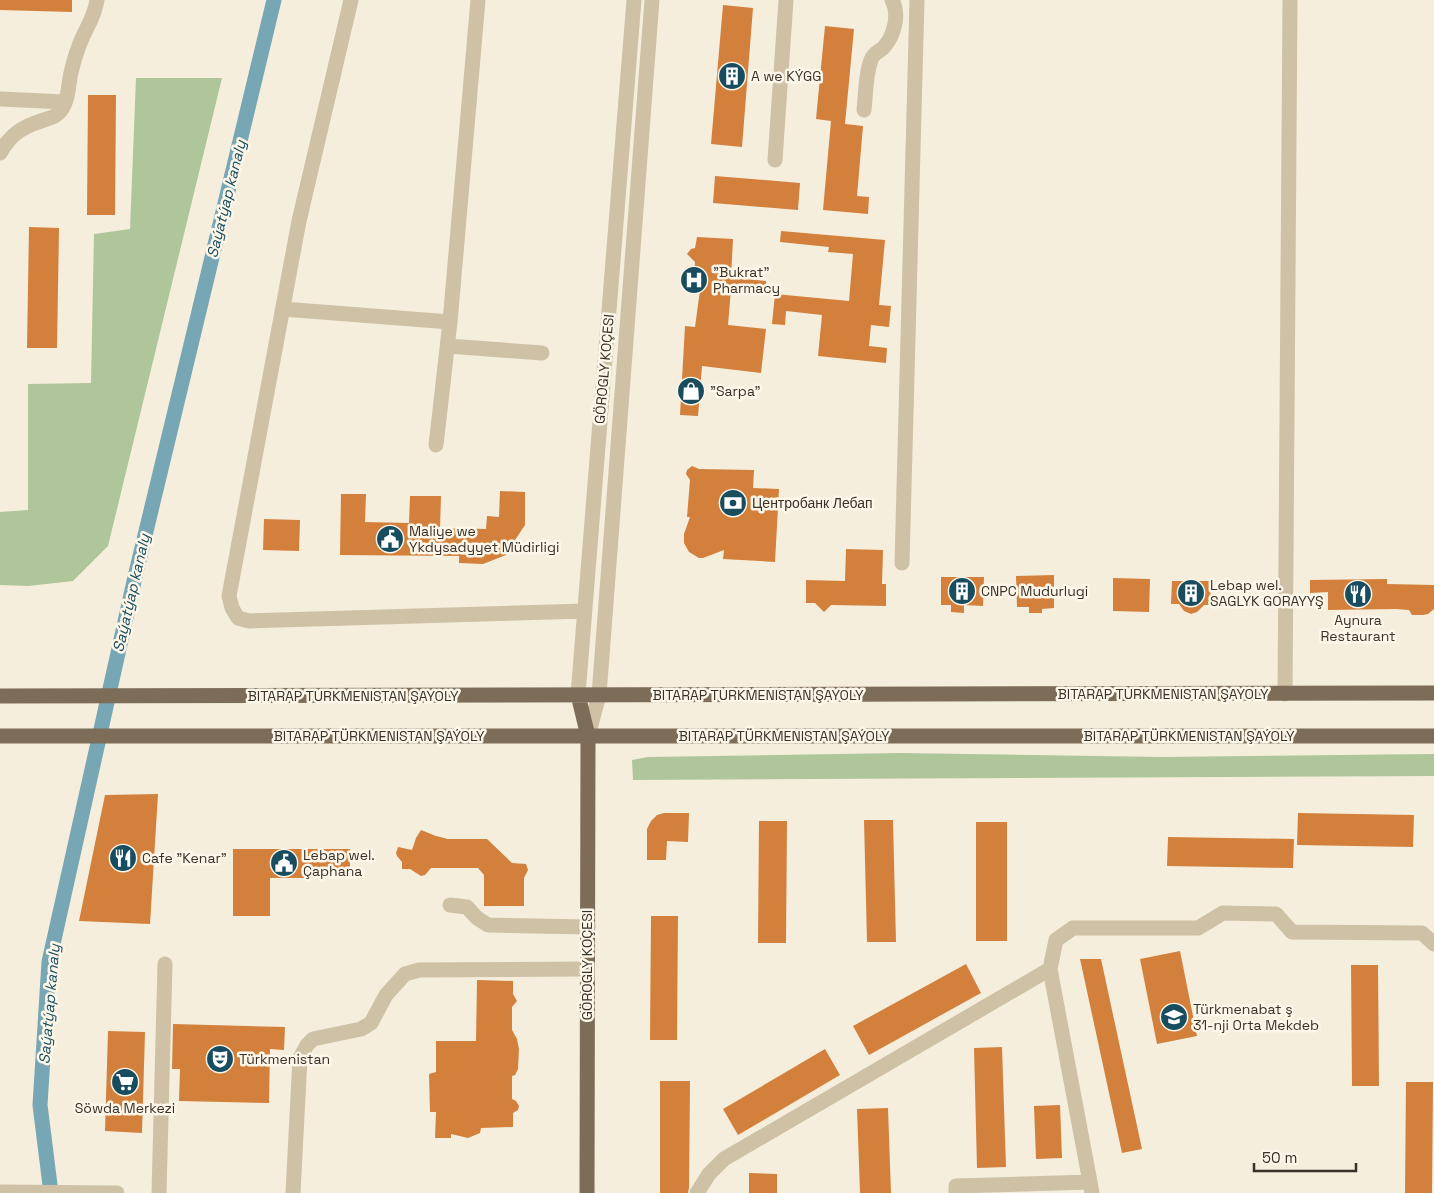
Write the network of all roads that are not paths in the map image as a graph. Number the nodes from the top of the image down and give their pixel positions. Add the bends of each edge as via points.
1 (96, 0) edge
2 (351, 0) edge
3 (478, 0) edge
4 (634, 0) edge
5 (652, 0) edge
6 (786, 0) edge
7 (892, 0) edge
8 (916, 0) edge
9 (1290, 0) edge
10 (0, 100) edge
11 (65, 102) junction
12 (864, 110) dead end
13 (0, 153) edge
14 (774, 160) dead end
15 (283, 309) junction
16 (450, 322) junction
17 (448, 346) junction
18 (542, 354) dead end
19 (436, 445) dead end
20 (902, 563) dead end
21 (585, 611) junction
22 (1434, 693) edge
23 (1286, 694) junction
24 (578, 695) junction
25 (599, 695) junction
26 (0, 696) edge
27 (0, 736) edge
28 (588, 736) junction
29 (1434, 736) edge
30 (450, 905) dead end
31 (588, 927) junction
32 (1434, 944) edge
33 (165, 964) dead end
34 (588, 969) junction
35 (1050, 969) junction
36 (1091, 1188) edge
37 (0, 1192) edge
38 (35, 1192) edge
39 (85, 1193) edge
40 (117, 1193) edge
41 (159, 1193) edge
42 (293, 1193) edge
43 (587, 1193) edge
44 (697, 1193) edge
45 (956, 1193) edge

1 - 11 street via 91,22 72,66
2 - 15 street via 299,221
3 - 16 street
4 - 21 street, GÖROGLY KOÇESI
5 - 25 street, GÖROGLY KOÇESI
6 - 14 street
7 - 12 street via 895,15 892,35 875,53 868,68
8 - 20 street
9 - 23 street
10 - 11 street
11 - 13 street via 56,115 13,134
15 - 16 street
15 - 21 street via 229,596 238,618 249,621
16 - 17 street
17 - 18 street
17 - 19 street
21 - 24 street, GÖROGLY KOÇESI
22 - 23 main road, BITARAP TURKMENISTAN ŞAYOLY
23 - 25 main road, BITARAP TURKMENISTAN ŞAYOLY
24 - 25 main road, BITARAP TURKMENISTAN ŞAYOLY
24 - 26 main road, BITARAP TURKMENISTAN ŞAYOLY
24 - 28 main road, GÖROGLY KOÇESI
25 - 28 street, GÖROGLY KOÇESI
27 - 28 main road, BITARAP TÜRKMENISTAN ŞAÝOLY
28 - 29 main road, BITARAP TÜRKMENISTAN ŞAÝOLY
28 - 31 main road, GÖROGLY KOÇESI
30 - 31 street via 467,907 488,924
31 - 34 main road, GÖROGLY KOÇESI
32 - 35 street via 1422,933 1292,932 1276,914 1222,913 1198,928 1073,928 1056,940
33 - 41 street
34 - 42 street via 419,970 405,974 386,995 370,1022 361,1029 313,1039 306,1044 300,1058
34 - 43 main road, GÖROGLY KOÇESI
35 - 36 street
35 - 44 street via 724,1159 708,1174
36 - 45 street via 956,1186
37 - 38 street
38 - 39 street
39 - 40 street

